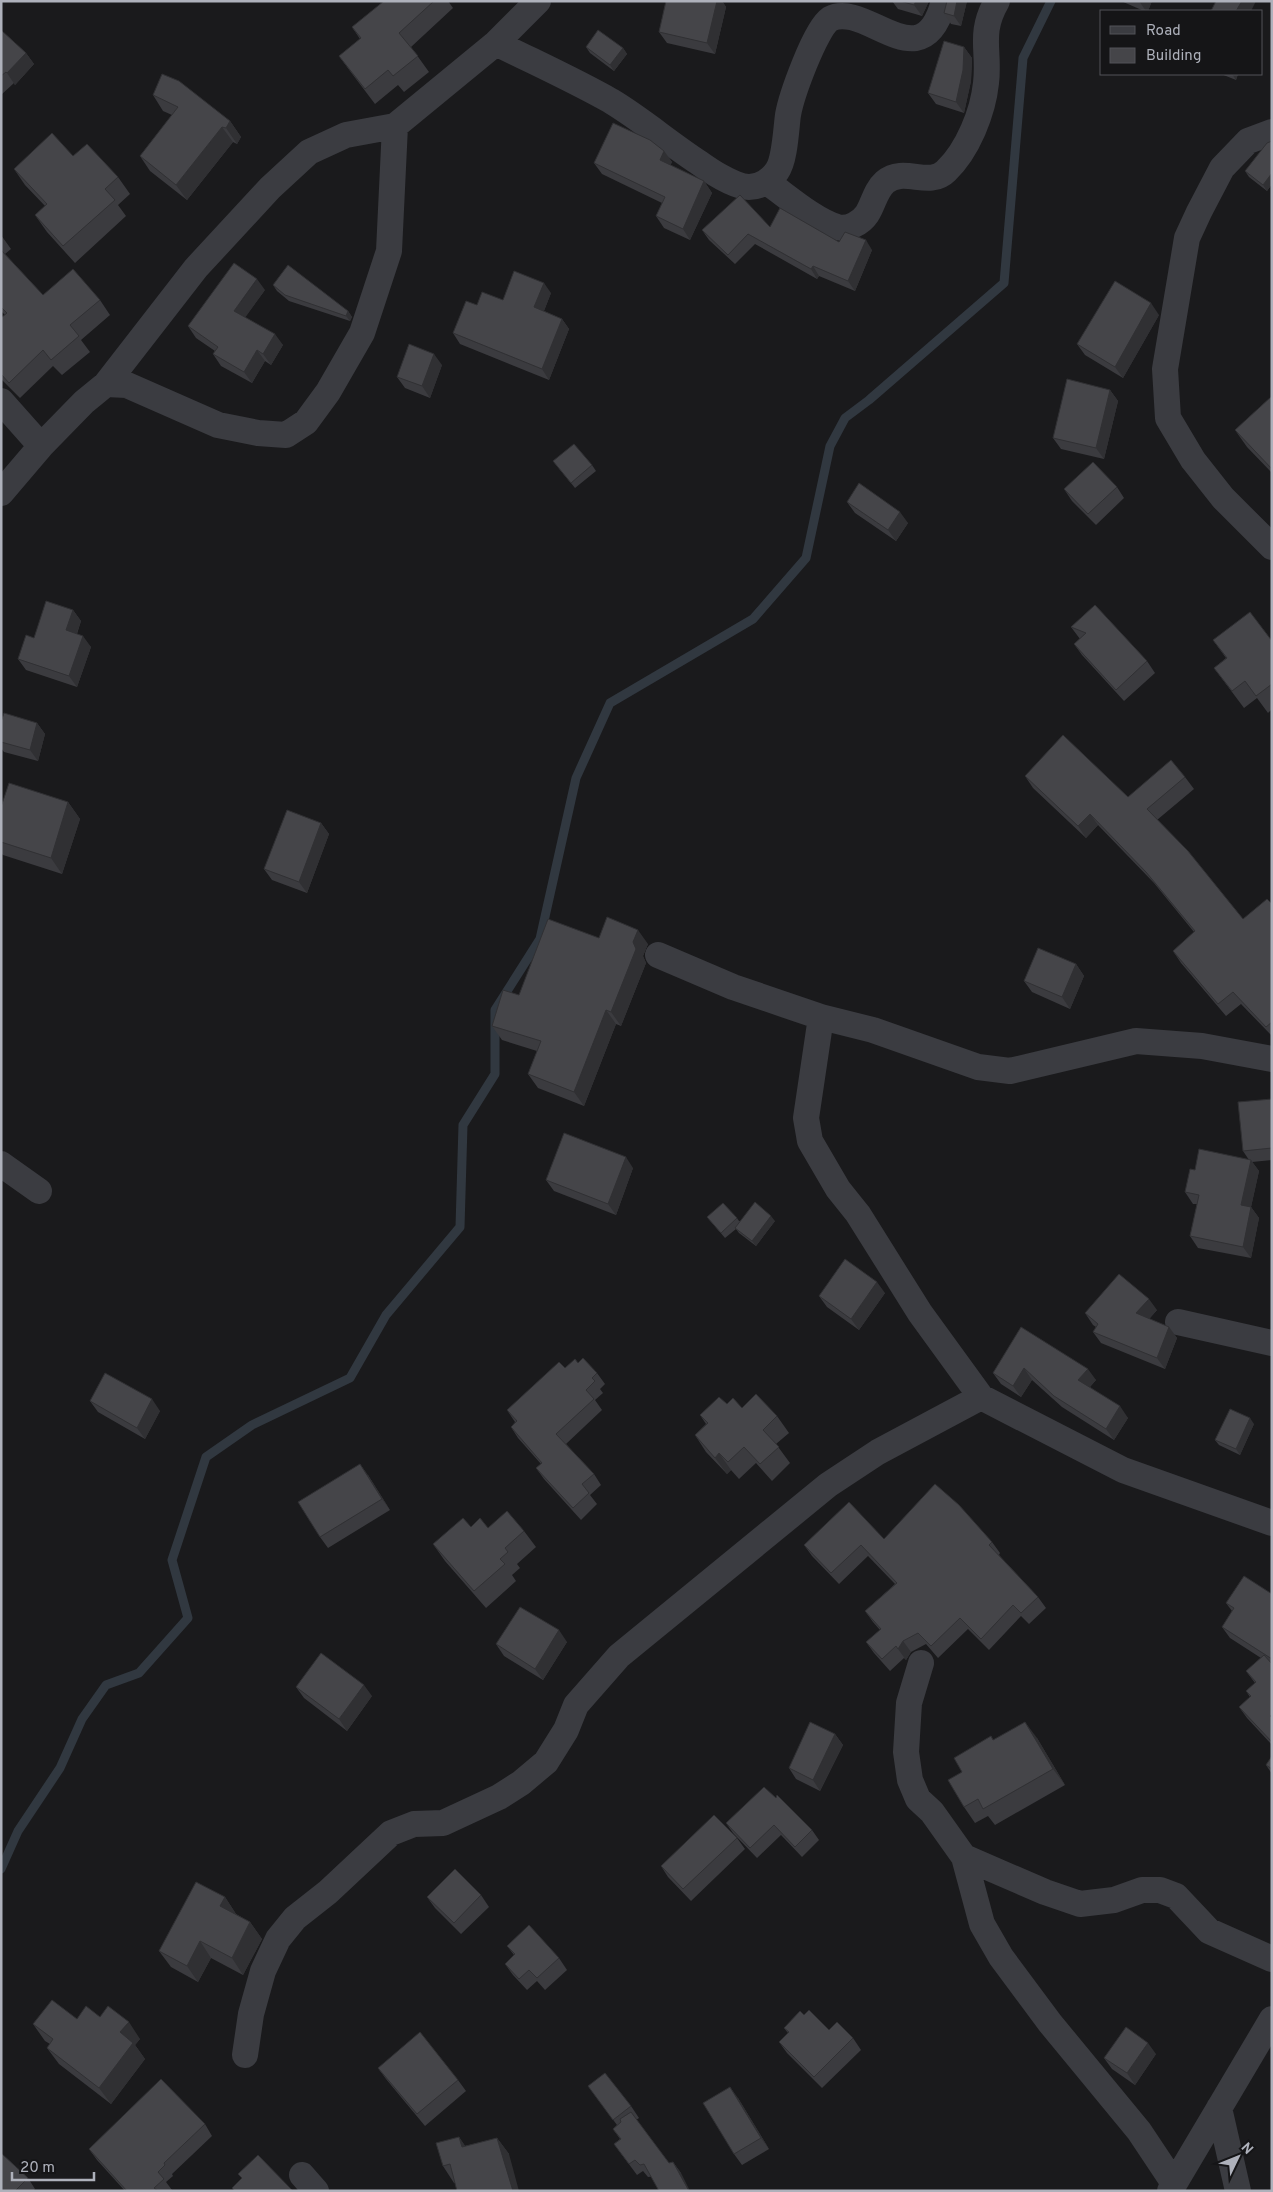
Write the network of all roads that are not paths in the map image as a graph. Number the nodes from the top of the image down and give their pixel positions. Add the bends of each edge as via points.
1 (538, 1) edge
2 (944, 1) edge
3 (997, 1) edge
4 (496, 43) junction
5 (395, 126) junction
6 (1272, 132) edge
7 (767, 182) junction
8 (106, 384) junction
9 (1, 401) edge
10 (40, 446) junction
11 (1, 494) edge
12 (1272, 547) edge
13 (658, 955) dead end
14 (821, 1017) junction
15 (1272, 1059) edge
16 (1, 1164) edge
17 (39, 1191) dead end
18 (1178, 1322) dead end
19 (1272, 1344) edge
20 (981, 1397) junction
21 (1272, 1523) edge
22 (922, 1663) dead end
23 (964, 1857) junction
24 (1272, 1960) edge
25 (1272, 2019) edge
26 (245, 2055) dead end
27 (1219, 2108) junction
28 (1171, 2186) edge
29 (1238, 2191) edge

1 - 4 street
2 - 7 street via 934,26 912,38 849,16 837,15 826,22 799,79 788,113 779,169
3 - 7 street via 984,33 986,82 978,118 961,153 945,173 928,179 906,174 887,180 876,192 867,215 855,226 838,228 808,212
4 - 5 street
4 - 7 street via 612,102 722,177 748,187
5 - 8 street via 346,135 309,152 270,188 196,268
5 - 8 street via 389,251 362,333 328,392 306,422 286,434 258,433 218,425 127,385
6 - 12 street via 1248,141 1222,168 1187,238 1165,369 1168,418 1193,460 1223,498
8 - 10 street
9 - 10 street
10 - 11 street
13 - 14 street via 733,987
14 - 15 street via 874,1030 978,1067 1010,1071 1136,1041 1202,1046
14 - 20 street via 806,1118 810,1141 920,1313
16 - 17 street
18 - 19 street
20 - 21 street via 1123,1470
20 - 26 street via 878,1452 828,1485 619,1656 576,1705 566,1730 546,1762 521,1783 443,1823 414,1824 391,1833 295,1918 278,1939 263,1971 251,2014
22 - 23 street via 910,1703 906,1752 910,1780 918,1799 932,1812
23 - 24 street via 1080,1904 1114,1900 1142,1890 1160,1890 1176,1896 1209,1931
23 - 28 street via 982,1924 1001,1957 1050,2023 1139,2131
25 - 27 street
27 - 28 street
27 - 29 street

